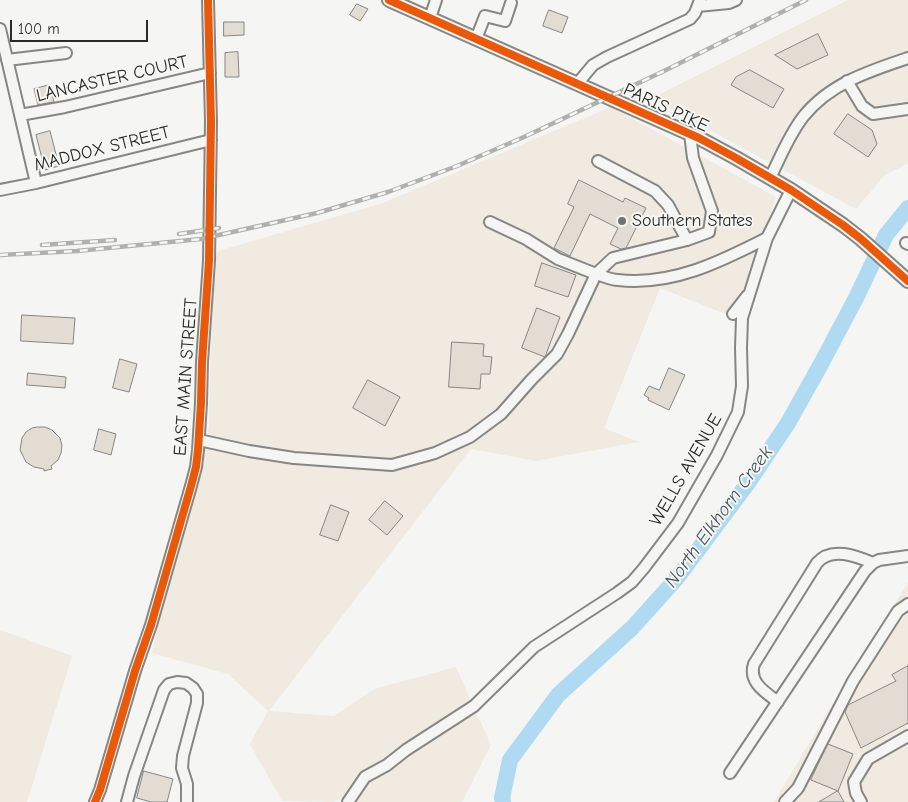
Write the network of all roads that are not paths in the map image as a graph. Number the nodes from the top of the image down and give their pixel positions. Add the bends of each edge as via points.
1 (208, 0) edge
2 (436, 0) edge
3 (736, 0) edge
4 (397, 2) edge
5 (511, 3) dead end
6 (699, 3) edge
7 (430, 18) junction
8 (0, 29) edge
9 (476, 39) junction
10 (66, 53) dead end
11 (908, 58) edge
12 (7, 60) junction
13 (210, 73) junction
14 (847, 81) junction
15 (577, 84) junction
16 (908, 109) edge
17 (20, 115) junction
18 (690, 134) junction
19 (211, 140) junction
20 (598, 161) dead end
21 (770, 178) junction
22 (36, 182) junction
23 (0, 190) edge
24 (791, 190) junction
25 (490, 222) dead end
26 (767, 238) junction
27 (687, 240) junction
28 (596, 274) junction
29 (904, 277) edge
30 (750, 292) junction
31 (732, 314) dead end
32 (199, 440) junction
33 (908, 556) edge
34 (873, 562) junction
35 (908, 604) edge
36 (778, 702) junction
37 (908, 736) edge
38 (730, 773) dead end
39 (95, 802) edge
40 (127, 802) edge
41 (187, 802) edge
42 (349, 802) edge
43 (785, 802) edge
44 (861, 802) edge

1 - 13 street, EAST MAIN STREET
2 - 7 street
3 - 6 street
4 - 7 main road, PARIS PIKE
5 - 9 street via 505,21 485,16
6 - 15 street via 690,19 593,65
7 - 9 main road, PARIS PIKE
8 - 12 street
9 - 15 main road, PARIS PIKE
10 - 12 street, LANCASTER COURT
11 - 14 street
12 - 17 street
13 - 17 street, LANCASTER COURT
13 - 19 street, EAST MAIN STREET
14 - 16 street via 862,106 873,114
14 - 21 street via 819,99 802,118
15 - 18 main road, PARIS PIKE
17 - 22 street
18 - 21 main road, PARIS PIKE
18 - 27 street via 693,158 712,211 709,232
19 - 22 street, MADDOX STREET
19 - 32 street, EAST MAIN STREET via 209,261
20 - 27 street via 655,191 668,205
21 - 24 main road, PARIS PIKE
22 - 23 street, MADDOX STREET
24 - 26 street, WELLS AVENUE
24 - 29 main road, PARIS PIKE via 861,238
25 - 28 street via 558,259
26 - 28 street via 698,270 671,277 616,280
26 - 30 street, WELLS AVENUE
27 - 28 street via 614,258
28 - 32 street via 557,354 502,414 470,437 435,453 392,465 294,458
30 - 31 street
30 - 42 street, WELLS AVENUE via 742,318 742,386 738,412 678,523 644,568 617,594 534,647 474,706 366,777
32 - 39 street, EAST MAIN STREET via 191,486
33 - 34 street
34 - 36 street
34 - 36 street via 858,556 836,554 817,563 752,669 755,682
35 - 43 street via 898,611 853,681 798,788
36 - 38 street
37 - 44 street via 868,759 854,782
40 - 41 street via 164,690 177,682 193,688 198,703 182,768 187,784

